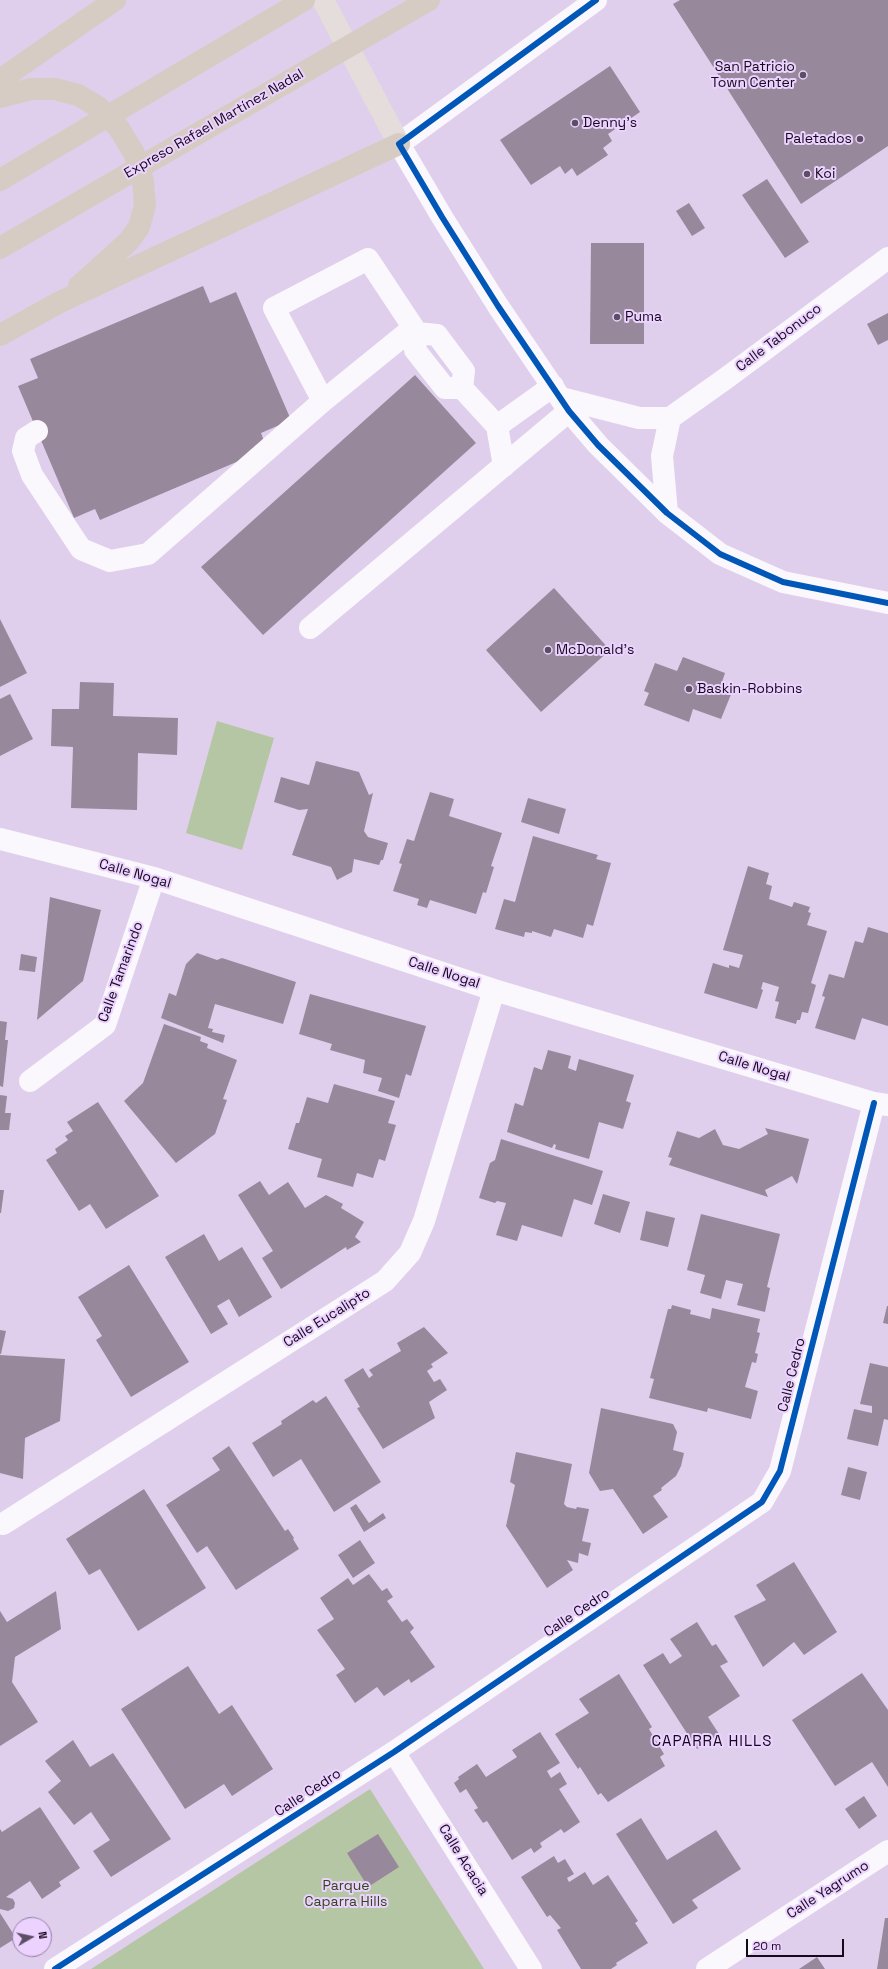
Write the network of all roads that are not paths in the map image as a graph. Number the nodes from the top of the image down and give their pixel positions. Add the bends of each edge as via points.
1 (115, 0) edge
2 (304, 0) edge
3 (323, 0) edge
4 (429, 0) edge
5 (596, 0) edge
6 (0, 80) edge
7 (0, 98) edge
8 (399, 144) junction
9 (0, 180) edge
10 (0, 248) edge
11 (888, 258) edge
12 (60, 302) junction
13 (415, 330) junction
14 (0, 335) edge
15 (561, 399) junction
16 (323, 401) junction
17 (670, 418) junction
18 (497, 426) junction
19 (37, 431) dead end
20 (504, 466) junction
21 (667, 513) junction
22 (888, 603) edge
23 (310, 628) dead end
24 (0, 839) edge
25 (154, 878) junction
26 (494, 990) junction
27 (30, 1081) dead end
28 (881, 1104) edge
29 (3, 1524) dead end
30 (394, 1752) junction
31 (888, 1850) edge
32 (55, 1969) edge
33 (531, 1969) edge
34 (707, 1969) edge

1 - 6 highway
2 - 9 highway
3 - 8 main road
4 - 10 highway, Expreso Rafael Martínez Nadal
5 - 8 street
7 - 12 highway via 32,89 55,89 78,95 97,106 118,127 134,153 143,180 146,205 139,227 129,242
8 - 12 highway
8 - 15 street via 498,306
11 - 17 street, Calle Tabonuco
12 - 14 highway
13 - 16 street
13 - 16 street via 368,259 274,308
13 - 18 street via 437,335 464,372 462,388
15 - 17 street via 639,418
15 - 18 street
15 - 20 street
15 - 21 street via 598,445
16 - 19 street via 148,554 110,561 81,549 32,475 23,451 26,438
17 - 21 street via 662,456
18 - 20 street
20 - 23 street
21 - 22 street via 720,554 783,582
24 - 25 street, Calle Nogal
25 - 26 street, Calle Nogal
25 - 27 street, Calle Tamarindo via 105,1025
26 - 28 street, Calle Nogal
26 - 29 street, Calle Eucalipto via 424,1221 410,1253 385,1281
28 - 30 street, Calle Cedro via 780,1471 762,1502
30 - 32 street, Calle Cedro
30 - 33 street, Calle Acacia
31 - 34 street, Calle Yagrumo

